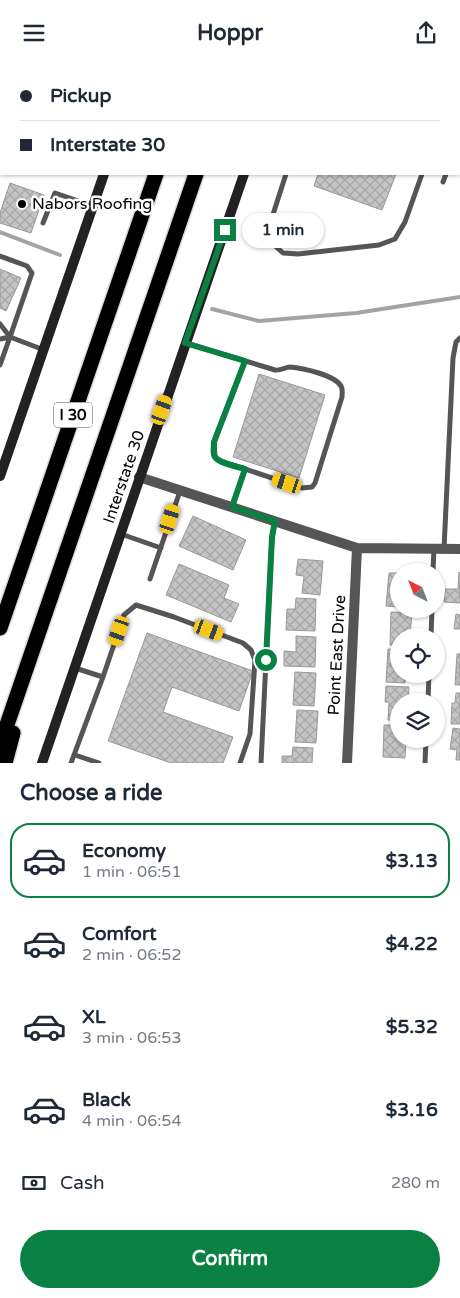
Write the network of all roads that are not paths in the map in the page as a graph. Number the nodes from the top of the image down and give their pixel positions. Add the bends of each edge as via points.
1 (104, 175) edge
2 (156, 175) edge
3 (196, 175) edge
4 (244, 175) edge
5 (286, 175) edge
6 (422, 175) edge
7 (446, 175) edge
8 (443, 182) dead end
9 (93, 206) junction
10 (44, 223) dead end
11 (0, 256) edge
12 (0, 324) edge
13 (10, 337) junction
14 (460, 338) edge
15 (0, 339) edge
16 (185, 343) junction
17 (44, 350) junction
18 (245, 361) junction
19 (0, 365) edge
20 (245, 469) junction
21 (0, 476) edge
22 (139, 477) junction
23 (180, 491) junction
24 (232, 507) junction
25 (275, 521) junction
26 (120, 534) junction
27 (161, 548) junction
28 (357, 548) junction
29 (439, 548) junction
30 (460, 549) edge
31 (435, 563) edge
32 (150, 579) dead end
33 (11, 595) junction
34 (0, 619) edge
35 (0, 628) edge
36 (34, 647) junction
37 (75, 668) junction
38 (103, 677) junction
39 (0, 745) edge
40 (426, 748) edge
41 (75, 755) junction
42 (5, 763) edge
43 (42, 763) edge
44 (71, 763) edge
45 (98, 763) edge
46 (240, 763) edge
47 (260, 763) edge
48 (347, 763) edge
49 (425, 763) edge

1 - 9 main road
2 - 33 highway, I 30
3 - 36 highway, I 30
4 - 16 main road, Interstate 30
5 - 6 lane via 268,230 274,245 283,253 298,254 380,245 395,239 405,222
7 - 8 lane
9 - 10 lane via 55,193
9 - 17 main road
11 - 13 lane via 27,266 32,273
12 - 13 lane
13 - 15 lane
13 - 17 lane
13 - 19 lane
14 - 29 lane via 453,358
16 - 18 lane
16 - 22 main road, Interstate 30
17 - 21 main road
18 - 20 lane via 214,442 214,453 218,460
18 - 20 lane via 275,371 289,367 322,374 334,379 343,390 312,487 302,488
20 - 24 lane
22 - 23 street
22 - 26 main road, Interstate 30
23 - 24 street
23 - 27 lane
24 - 25 street
25 - 28 street
25 - 47 lane
26 - 27 lane
26 - 37 main road, Interstate 30
27 - 32 lane
28 - 29 street
28 - 48 street, Point East Drive
29 - 30 street
29 - 31 lane
33 - 34 highway
33 - 35 highway, I 30
36 - 39 highway, I 30
36 - 42 highway
37 - 38 lane
37 - 43 main road, Interstate 30
38 - 41 lane
38 - 46 lane via 124,615 136,605 243,643 255,660 250,735
40 - 49 lane
41 - 44 lane
41 - 45 lane

